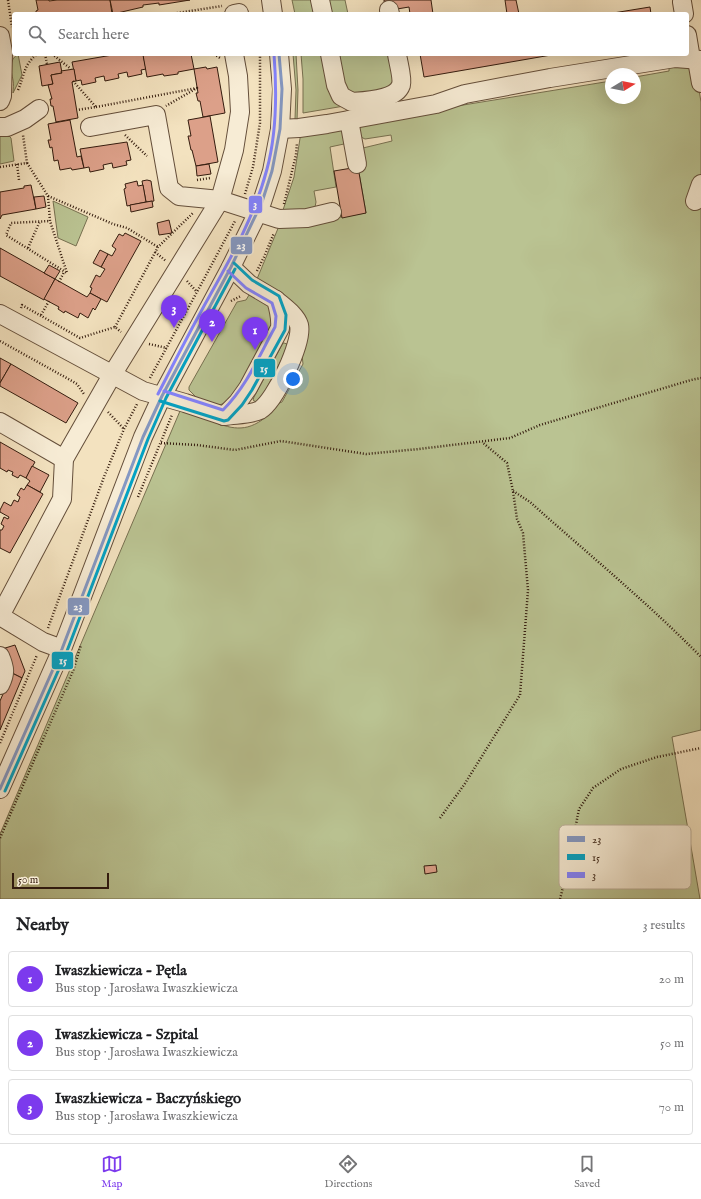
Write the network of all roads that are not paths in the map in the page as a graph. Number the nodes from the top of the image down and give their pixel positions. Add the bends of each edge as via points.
1 (271, 0) edge
2 (320, 0) edge
3 (273, 12) edge
4 (323, 12) edge
5 (689, 41) edge
6 (6, 44) edge
7 (234, 56) edge
8 (279, 56) edge
9 (330, 56) edge
10 (397, 56) edge
11 (696, 60) edge
12 (701, 83) edge
13 (0, 101) edge
14 (39, 109) dead end
15 (349, 120) junction
16 (0, 127) edge
17 (90, 127) dead end
18 (280, 129) junction
19 (357, 164) dead end
20 (701, 184) edge
21 (220, 200) junction
22 (695, 200) dead end
23 (258, 212) junction
24 (332, 212) dead end
25 (231, 267) junction
26 (276, 300) junction
27 (0, 314) edge
28 (112, 375) junction
29 (170, 398) junction
30 (224, 416) junction
31 (0, 422) edge
32 (64, 459) junction
33 (0, 616) edge
34 (62, 649) junction
35 (0, 656) edge
36 (0, 685) edge
37 (0, 789) edge

1 - 3 street
2 - 4 street
5 - 11 street
6 - 13 street
7 - 21 street via 240,112 234,150
8 - 18 street via 282,89
9 - 10 street via 336,85 341,96 352,102 386,98 397,92 401,85
11 - 12 street
11 - 15 street via 675,58 550,78 465,94 436,104
14 - 16 street via 21,121
15 - 18 street
15 - 19 street
17 - 21 street via 156,115 169,188 179,196
18 - 23 street via 272,171
20 - 22 street
21 - 23 street
21 - 28 street
23 - 24 street via 279,219 307,218
23 - 25 street
25 - 26 street via 249,284
25 - 29 street
26 - 30 street via 281,315 280,328 248,388
26 - 30 street via 297,319 299,326 291,361 265,407 254,413
27 - 28 street
28 - 29 street via 143,391
28 - 32 street
29 - 30 street
29 - 34 street via 143,436
31 - 32 street
32 - 33 street via 62,500
33 - 34 street via 43,642
34 - 37 street
35 - 36 street via 5,667

